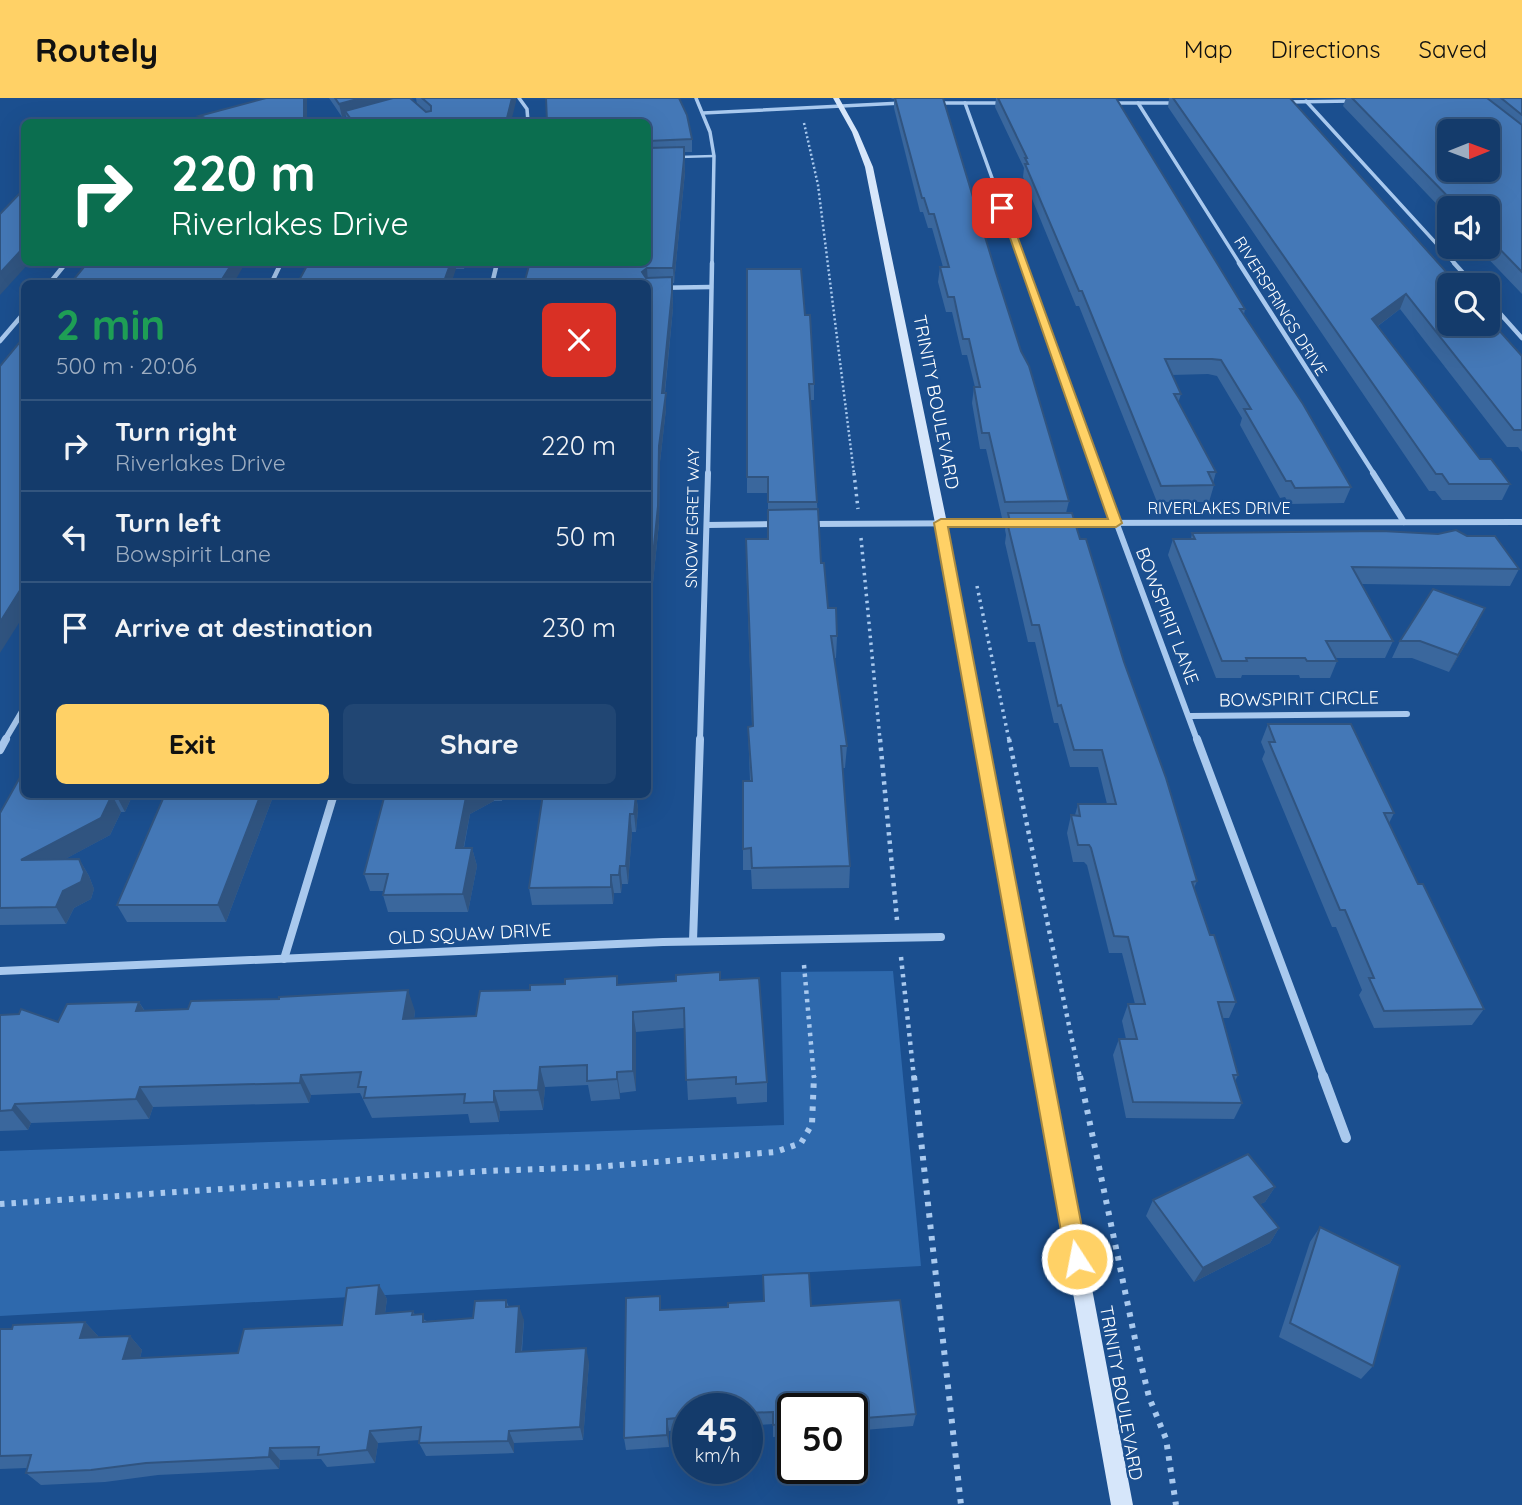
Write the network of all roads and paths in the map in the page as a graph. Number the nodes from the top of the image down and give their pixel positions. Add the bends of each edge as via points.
1 (519, 98) edge
2 (696, 98) edge
3 (1305, 100) edge
4 (1365, 100) edge
5 (838, 101) edge
6 (939, 101) edge
7 (1281, 102) edge
8 (913, 103) edge
9 (926, 103) edge
10 (965, 103) junction
11 (1005, 103) edge
12 (1098, 103) edge
13 (1138, 103) junction
14 (1177, 103) edge
15 (796, 107) junction
16 (703, 113) junction
17 (362, 116) edge
18 (350, 119) edge
19 (528, 119) edge
20 (714, 156) junction
21 (674, 157) edge
22 (64, 266) edge
23 (1463, 273) edge
24 (52, 280) edge
25 (712, 287) junction
26 (651, 288) edge
27 (1500, 313) edge
28 (21, 316) edge
29 (1522, 338) edge
30 (0, 341) edge
31 (859, 511) dead end
32 (1404, 522) junction
33 (1522, 522) edge
34 (941, 523) junction
35 (1019, 523) edge
36 (1060, 523) edge
37 (1116, 523) junction
38 (790, 524) edge
39 (804, 524) edge
40 (707, 525) junction
41 (861, 537) dead end
42 (975, 577) dead end
43 (21, 713) edge
44 (1408, 714) dead end
45 (1190, 716) junction
46 (0, 750) edge
47 (333, 798) edge
48 (895, 912) dead end
49 (942, 937) dead end
50 (693, 941) junction
51 (284, 958) junction
52 (902, 963) dead end
53 (804, 965) dead end
54 (0, 971) edge
55 (1346, 1138) dead end
56 (0, 1204) edge
57 (961, 1505) edge
58 (1122, 1505) edge
59 (1176, 1505) edge

1 - 19 street
2 - 16 street, SNOW EGRET WAY
3 - 4 street
3 - 7 street
3 - 23 street
5 - 8 street
5 - 15 street
5 - 34 main road, TRINITY BOULEVARD via 869,167
6 - 9 street
6 - 10 street
10 - 11 street
10 - 37 street, BOWSPIRIT LANE
12 - 13 street
13 - 14 street
13 - 32 street, RIVERSPRINGS DRIVE
15 - 16 street
15 - 31 path via 805,125 818,185
16 - 20 street, SNOW EGRET WAY
17 - 18 street
20 - 21 lane
20 - 25 street, SNOW EGRET WAY
22 - 24 street
25 - 26 street
25 - 40 street, SNOW EGRET WAY
27 - 29 street
28 - 30 street
32 - 33 street, RIVERLAKES DRIVE
32 - 37 street, RIVERLAKES DRIVE
34 - 35 street
34 - 39 street
34 - 58 main road, TRINITY BOULEVARD
36 - 37 street, RIVERLAKES DRIVE
37 - 45 street, BOWSPIRIT LANE
38 - 40 street
40 - 50 street, SNOW EGRET WAY
41 - 48 path
42 - 59 path via 1135,1339 1149,1397 1166,1439
43 - 46 street
44 - 45 street, BOWSPIRIT CIRCLE
45 - 55 street, BOWSPIRIT LANE
47 - 51 street
49 - 50 street, OLD SQUAW DRIVE
50 - 51 street, OLD SQUAW DRIVE
51 - 54 street, OLD SQUAW DRIVE
52 - 57 path
53 - 56 path via 815,1101 812,1124 802,1143 789,1148 596,1167 475,1171

